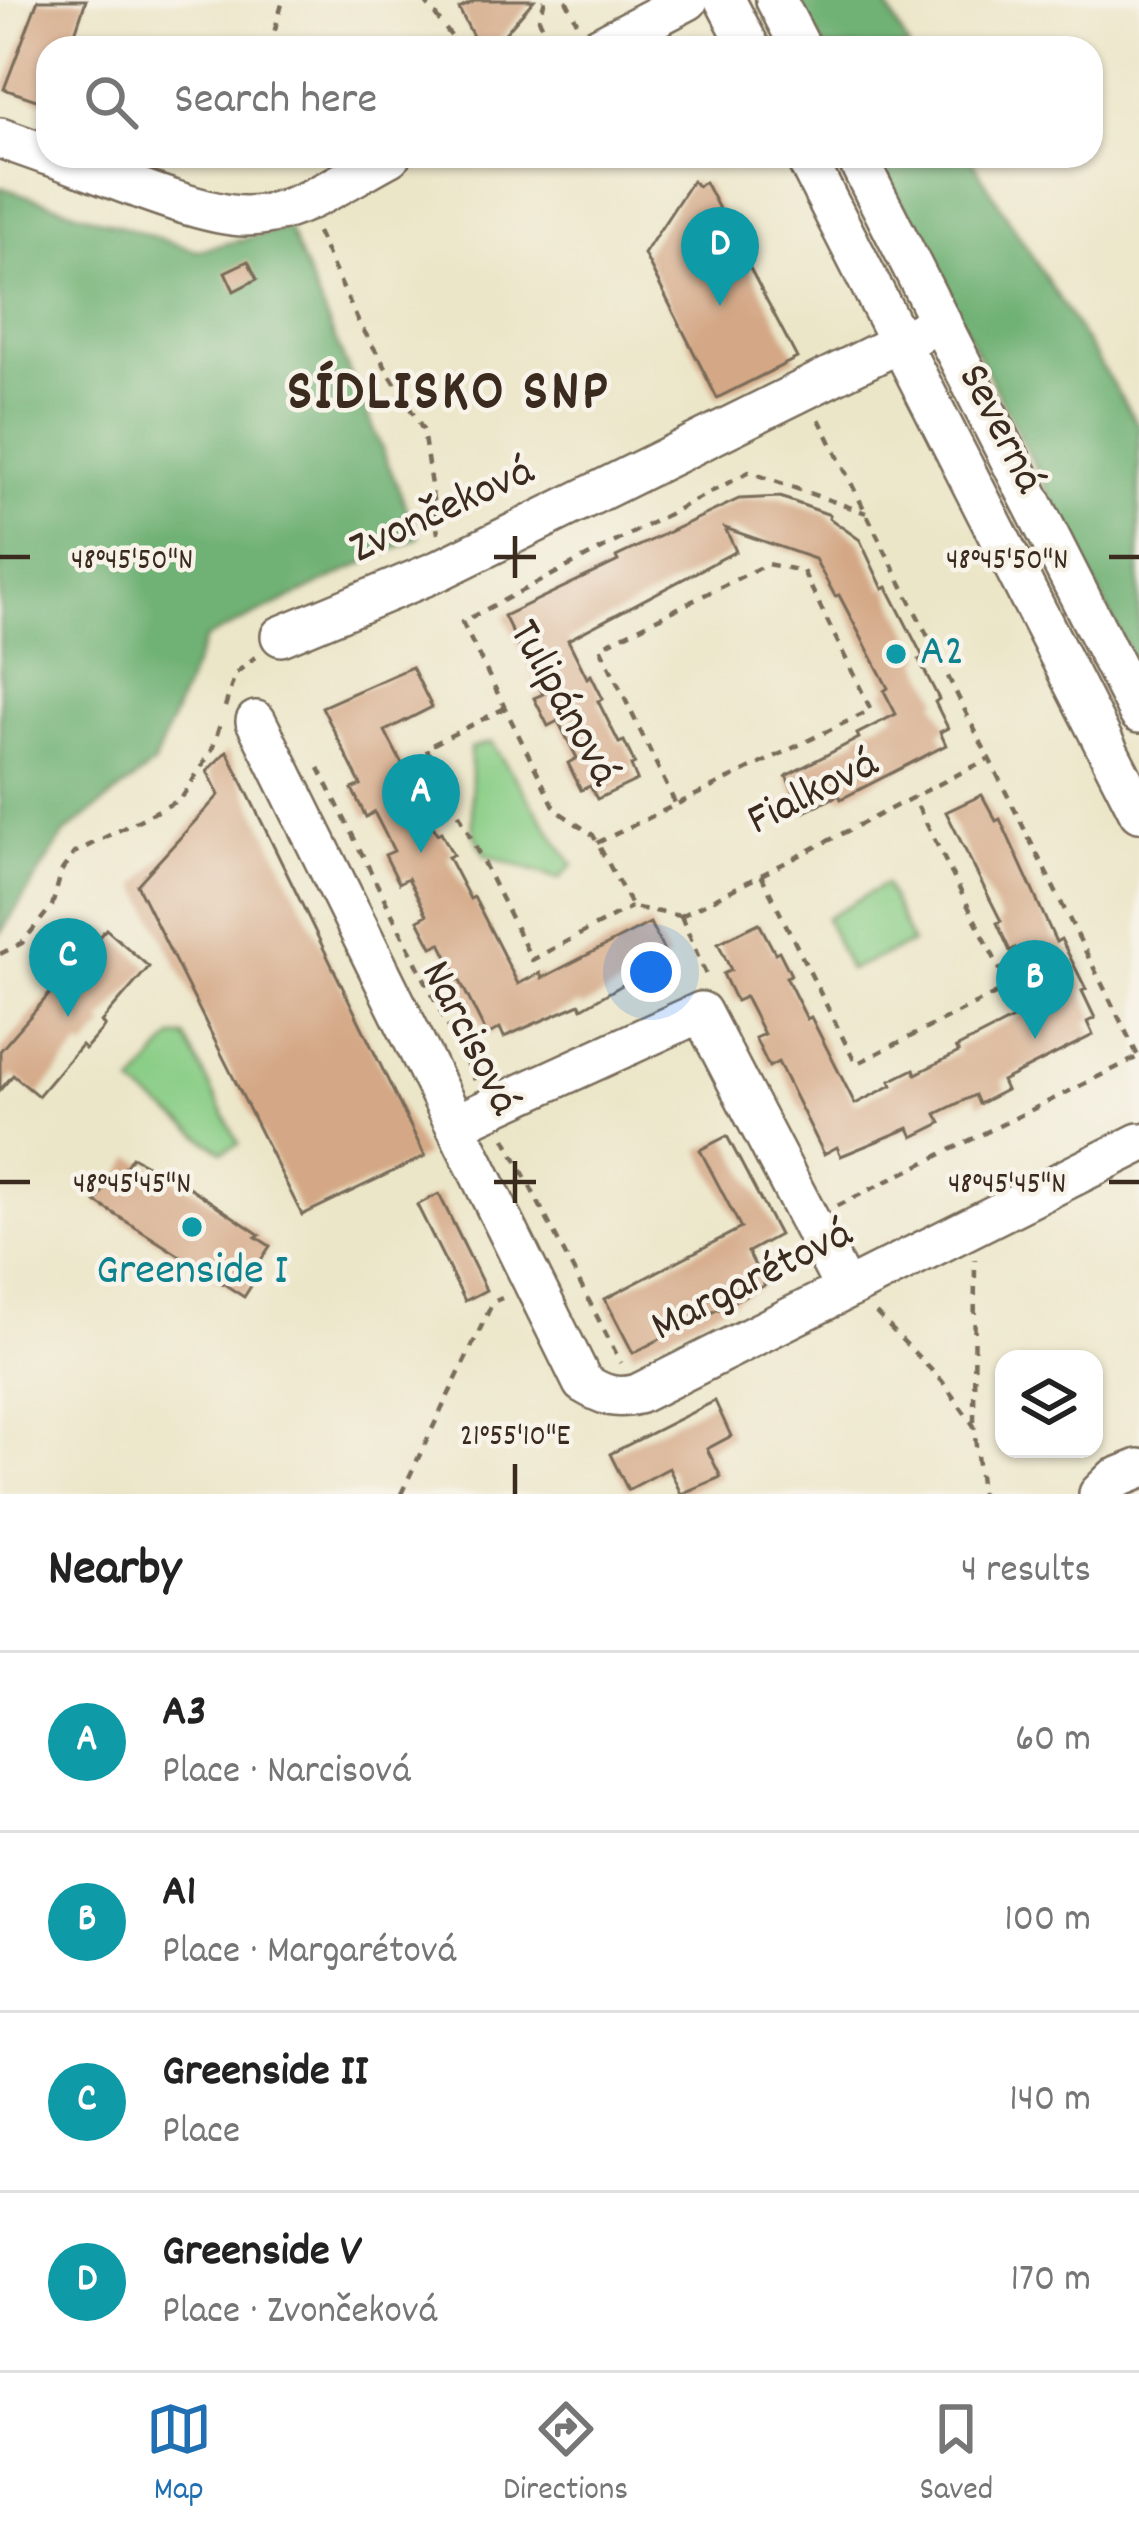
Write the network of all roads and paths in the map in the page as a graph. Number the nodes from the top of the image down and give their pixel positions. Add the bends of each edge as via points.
1 (283, 0) edge
2 (424, 0) edge
3 (545, 0) edge
4 (688, 0) edge
5 (725, 0) edge
6 (776, 0) edge
7 (273, 36) edge
8 (451, 36) edge
9 (547, 36) edge
10 (620, 36) edge
11 (743, 36) edge
12 (795, 36) edge
13 (0, 138) edge
14 (36, 150) edge
15 (88, 168) edge
16 (368, 168) edge
17 (811, 168) edge
18 (862, 168) edge
19 (303, 201) junction
20 (941, 322) junction
21 (900, 342) junction
22 (805, 390) junction
23 (866, 513) junction
24 (440, 570) junction
25 (281, 636) dead end
26 (235, 674) dead end
27 (506, 708) junction
28 (1139, 713) edge
29 (256, 721) dead end
30 (989, 758) junction
31 (320, 769) dead end
32 (913, 797) junction
33 (676, 805) junction
34 (1139, 812) edge
35 (597, 843) junction
36 (760, 875) junction
37 (632, 907) junction
38 (0, 954) edge
39 (1139, 1058) edge
40 (473, 1117) junction
41 (1139, 1143) edge
42 (812, 1219) junction
43 (973, 1224) junction
44 (534, 1282) junction
45 (850, 1287) junction
46 (620, 1394) junction
47 (974, 1426) junction
48 (1139, 1469) edge
49 (401, 1494) edge
50 (981, 1494) edge
51 (1099, 1494) edge

1 - 7 path
2 - 8 path
3 - 9 path via 539,19
4 - 10 street
5 - 11 street
6 - 12 street
13 - 14 street
15 - 19 street via 244,217
16 - 19 street
17 - 21 street, Severná
18 - 20 street, Severná
19 - 24 path via 358,321 423,430
20 - 21 street, Zvončeková
20 - 28 street, Severná
21 - 22 street, Zvončeková
21 - 34 street, Severná
22 - 23 path
22 - 24 street, Zvončeková
23 - 27 path, Tulipánová via 749,472 462,622
23 - 30 path
24 - 25 street, Zvončeková
26 - 38 path via 212,750 182,800 74,853 52,906 22,943
27 - 35 path, Tulipánová via 556,810
27 - 37 path via 426,748 532,960
29 - 40 street, Narcisová
30 - 32 path, Fialková
30 - 39 path
31 - 40 path
32 - 36 path, Fialková
32 - 36 path via 1009,987 856,1064
33 - 33 path via 871,710 803,571 767,564 600,646
33 - 35 path
35 - 37 path, Tulipánová
36 - 37 path, Fialková via 681,916
39 - 42 path
40 - 42 street via 701,1012
40 - 44 street, Narcisová
40 - 46 path
41 - 43 street, Margarétová
42 - 45 street
43 - 45 street, Margarétová
43 - 47 path
44 - 46 street, Narcisová via 583,1383
44 - 49 path via 494,1302
45 - 46 street, Margarétová
45 - 47 path via 942,1381
47 - 50 path
48 - 51 street

